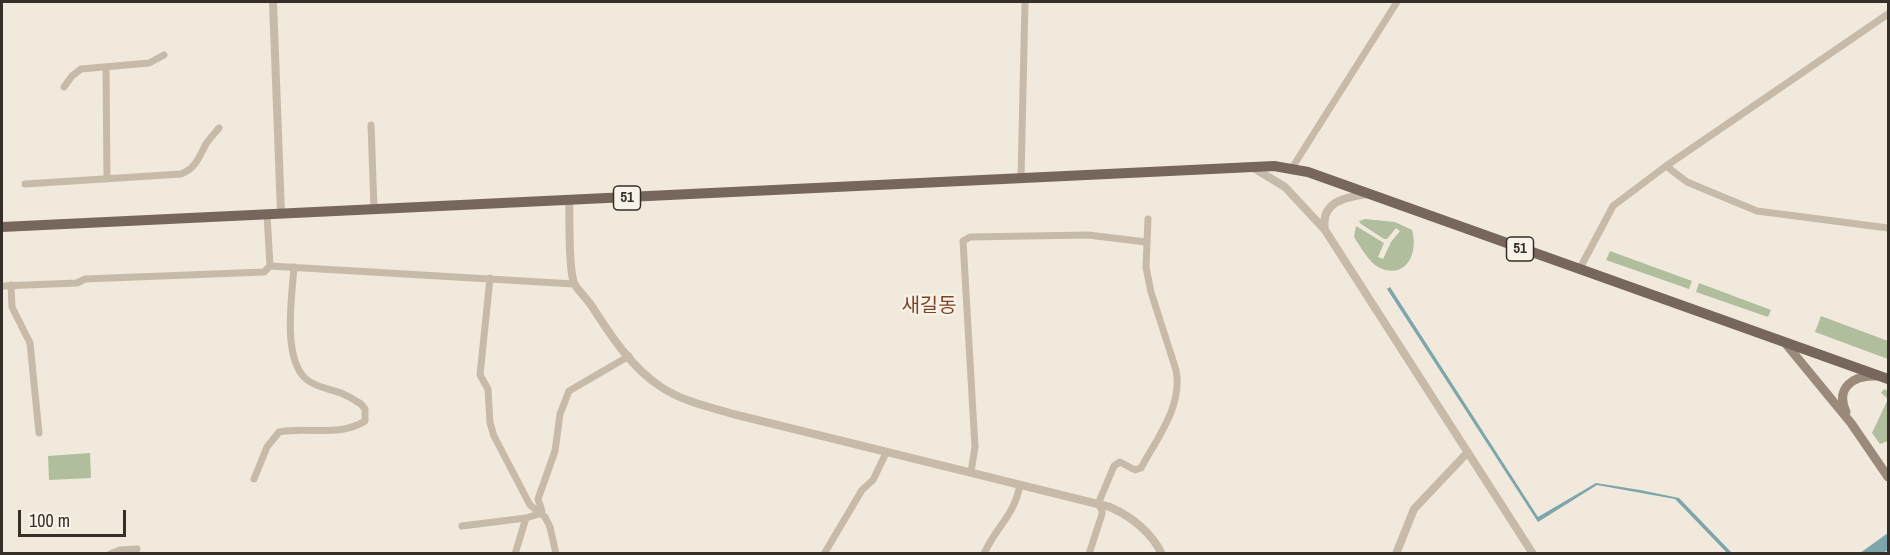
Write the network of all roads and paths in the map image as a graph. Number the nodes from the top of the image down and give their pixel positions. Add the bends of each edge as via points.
1 (273, 2) edge
2 (1025, 2) edge
3 (1397, 2) edge
4 (1888, 14) edge
5 (164, 55) dead end
6 (106, 68) junction
7 (64, 87) dead end
8 (371, 125) dead end
9 (219, 128) dead end
10 (1666, 166) junction
11 (1252, 167) junction
12 (1292, 168) junction
13 (107, 179) junction
14 (1021, 179) junction
15 (25, 184) dead end
16 (1369, 194) junction
17 (569, 201) junction
18 (374, 208) junction
19 (281, 213) junction
20 (267, 214) junction
21 (1148, 219) dead end
22 (2, 227) edge
23 (1888, 228) edge
24 (1325, 230) junction
25 (1146, 242) junction
26 (270, 266) junction
27 (294, 267) junction
28 (1579, 270) junction
29 (490, 278) junction
30 (574, 284) junction
31 (2, 285) edge
32 (11, 285) junction
33 (1786, 344) junction
34 (629, 356) junction
35 (1884, 377) edge
36 (1851, 423) junction
37 (39, 433) dead end
38 (886, 453) junction
39 (1467, 453) junction
40 (971, 472) junction
41 (1888, 477) edge
42 (254, 478) dead end
43 (1020, 485) junction
44 (1098, 504) junction
45 (540, 514) junction
46 (526, 518) junction
47 (462, 526) dead end
48 (137, 549) dead end
49 (110, 554) edge
50 (514, 554) edge
51 (556, 554) edge
52 (824, 554) edge
53 (984, 554) edge
54 (1089, 554) edge
55 (1162, 554) edge
56 (1396, 554) edge
57 (1533, 554) edge

1 - 19 street
2 - 14 street
3 - 12 street
4 - 10 street
5 - 6 street via 149,63
6 - 7 street via 81,69
6 - 13 street
8 - 18 street
9 - 13 street via 190,171
10 - 23 street via 1687,182 1757,211
10 - 28 street via 1613,206
11 - 12 main road, 51
11 - 14 main road, 51
11 - 24 street via 1285,187
12 - 16 main road, 51
13 - 15 street
14 - 17 main road, 51
16 - 24 street via 1346,198 1332,206 1323,221
16 - 28 main road, 51
17 - 18 main road, 51
17 - 30 street
18 - 19 main road, 51
19 - 20 main road, 51
20 - 22 main road, 51
20 - 26 street
21 - 25 street
24 - 39 street
25 - 40 street via 1088,236 970,237 963,241 975,447
25 - 44 street via 1151,292 1176,370 1176,400 1140,468 1135,470 1120,462 1114,466
26 - 27 street
26 - 32 street via 264,272
27 - 29 street
27 - 42 street via 290,344 299,368 314,384 362,404 366,416 356,427 279,432 267,447
28 - 33 main road, 51
29 - 30 street
29 - 45 street via 480,375 488,389 490,423 530,505
30 - 34 street
31 - 32 street
32 - 37 street via 12,307 30,343
33 - 35 main road
33 - 36 main road
34 - 38 street via 662,388 694,403
34 - 45 street via 569,391 560,414 555,451 538,499
35 - 36 main road via 1850,382 1842,405
36 - 41 main road
38 - 40 street
38 - 52 street via 873,480 862,490
39 - 56 street via 1414,509
39 - 57 street
40 - 43 street
43 - 44 street
43 - 53 street via 1012,512 989,540
44 - 54 street via 1102,514
44 - 55 street via 1118,510 1141,526
45 - 46 street
45 - 51 street via 550,527
46 - 47 street
46 - 50 street
48 - 49 street

